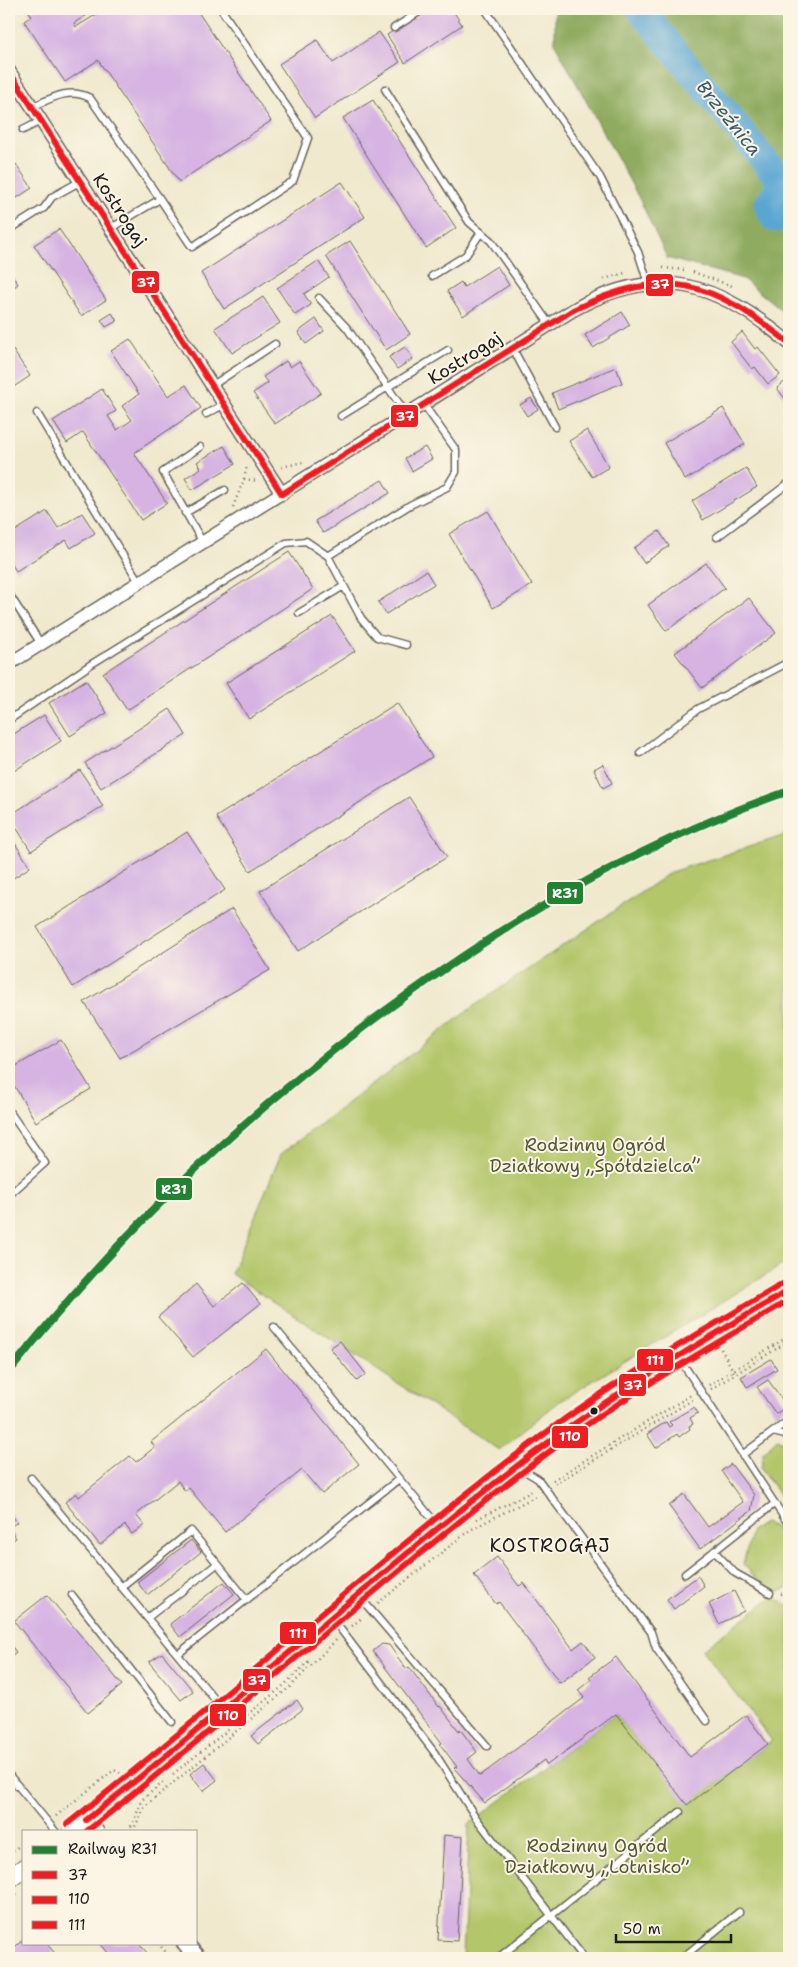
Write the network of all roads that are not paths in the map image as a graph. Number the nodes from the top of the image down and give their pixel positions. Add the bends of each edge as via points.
1 (221, 9) edge
2 (424, 9) edge
3 (485, 9) edge
4 (394, 28) dead end
5 (9, 71) edge
6 (385, 89) dead end
7 (32, 107) junction
8 (41, 121) junction
9 (23, 130) dead end
10 (80, 182) junction
11 (160, 199) junction
12 (111, 228) junction
13 (9, 230) edge
14 (481, 232) junction
15 (432, 276) dead end
16 (648, 283) junction
17 (319, 298) dead end
18 (550, 325) junction
19 (789, 343) edge
20 (275, 344) dead end
21 (513, 349) junction
22 (448, 350) dead end
23 (213, 385) junction
24 (388, 387) junction
25 (225, 404) junction
26 (424, 405) junction
27 (37, 412) dead end
28 (206, 414) dead end
29 (407, 415) junction
30 (341, 416) dead end
31 (555, 427) dead end
32 (200, 447) dead end
33 (789, 483) edge
34 (225, 490) dead end
35 (282, 494) junction
36 (186, 513) junction
37 (717, 537) dead end
38 (203, 543) junction
39 (328, 556) junction
40 (139, 582) junction
41 (344, 586) junction
42 (9, 594) edge
43 (299, 614) dead end
44 (40, 644) junction
45 (406, 645) dead end
46 (789, 662) edge
47 (9, 664) edge
48 (9, 720) edge
49 (640, 753) dead end
50 (10, 1114) edge
51 (9, 1195) edge
52 (789, 1290) edge
53 (274, 1327) dead end
54 (678, 1357) junction
55 (789, 1420) edge
56 (774, 1432) junction
57 (789, 1436) edge
58 (742, 1456) junction
59 (520, 1464) junction
60 (31, 1478) dead end
61 (400, 1479) junction
62 (774, 1504) junction
63 (789, 1525) edge
64 (440, 1528) junction
65 (714, 1551) junction
66 (218, 1564) junction
67 (685, 1574) dead end
68 (121, 1587) junction
69 (770, 1593) dead end
70 (72, 1595) dead end
71 (247, 1600) junction
72 (366, 1603) junction
73 (147, 1618) junction
74 (339, 1626) junction
75 (178, 1654) junction
76 (224, 1710) junction
77 (707, 1721) dead end
78 (172, 1722) dead end
79 (487, 1746) dead end
80 (9, 1775) edge
81 (680, 1812) dead end
82 (84, 1827) edge
83 (54, 1830) edge
84 (22, 1869) edge
85 (9, 1879) edge
86 (739, 1912) dead end
87 (551, 1916) junction
88 (186, 1944) edge
89 (197, 1958) edge
90 (498, 1958) edge
91 (584, 1958) edge
92 (682, 1958) edge

1 - 11 lane via 308,138 293,181 192,247
2 - 4 lane
3 - 16 lane via 600,177 638,252
5 - 7 street, Kostrogaj
6 - 14 lane via 470,222
7 - 8 street, Kostrogaj
7 - 11 lane via 68,92 90,98
8 - 9 lane
8 - 10 street, Kostrogaj
10 - 12 street, Kostrogaj
10 - 13 lane via 52,197 44,208
11 - 12 lane
12 - 23 street, Kostrogaj
14 - 15 lane via 466,255
14 - 18 lane via 491,240
16 - 18 street, Kostrogaj via 599,296
16 - 19 street, Kostrogaj via 679,284 720,296
17 - 24 lane via 347,328
18 - 21 street, Kostrogaj
20 - 23 lane
21 - 26 street, Kostrogaj
21 - 31 lane
22 - 24 lane
23 - 25 street, Kostrogaj
24 - 29 lane
24 - 30 lane
25 - 28 lane
25 - 35 street, Kostrogaj
26 - 29 street, Kostrogaj
26 - 39 lane via 456,450 456,472 447,487
27 - 40 lane
29 - 35 street, Kostrogaj
32 - 36 lane via 163,472
33 - 37 lane
34 - 36 lane
35 - 38 street, Kostrogaj
36 - 38 lane
38 - 40 street, Kostrogaj
39 - 41 lane
39 - 48 lane via 306,541 286,543 90,665
40 - 44 street, Kostrogaj
41 - 43 lane
41 - 45 lane via 361,618 377,637
42 - 44 lane
44 - 47 street, Kostrogaj
46 - 49 lane via 698,709
50 - 51 lane via 45,1163
52 - 54 main road
53 - 61 lane
54 - 58 lane
54 - 59 main road
55 - 56 lane
56 - 57 lane
56 - 58 lane
58 - 62 lane
59 - 64 main road
59 - 77 lane via 538,1479 651,1632 656,1648
60 - 68 lane
61 - 64 lane
61 - 71 lane
62 - 63 lane
62 - 65 lane
64 - 72 main road
65 - 67 lane
65 - 69 lane via 735,1573
66 - 68 lane via 191,1531
66 - 71 lane
66 - 73 lane
68 - 73 lane
70 - 78 lane
71 - 75 lane
72 - 74 main road
72 - 79 lane
73 - 75 lane
74 - 76 main road
74 - 87 lane via 434,1752 476,1818
75 - 76 lane
76 - 82 main road
80 - 83 lane
81 - 87 lane
84 - 85 main road
86 - 92 lane
87 - 90 lane
87 - 91 lane
88 - 89 street

